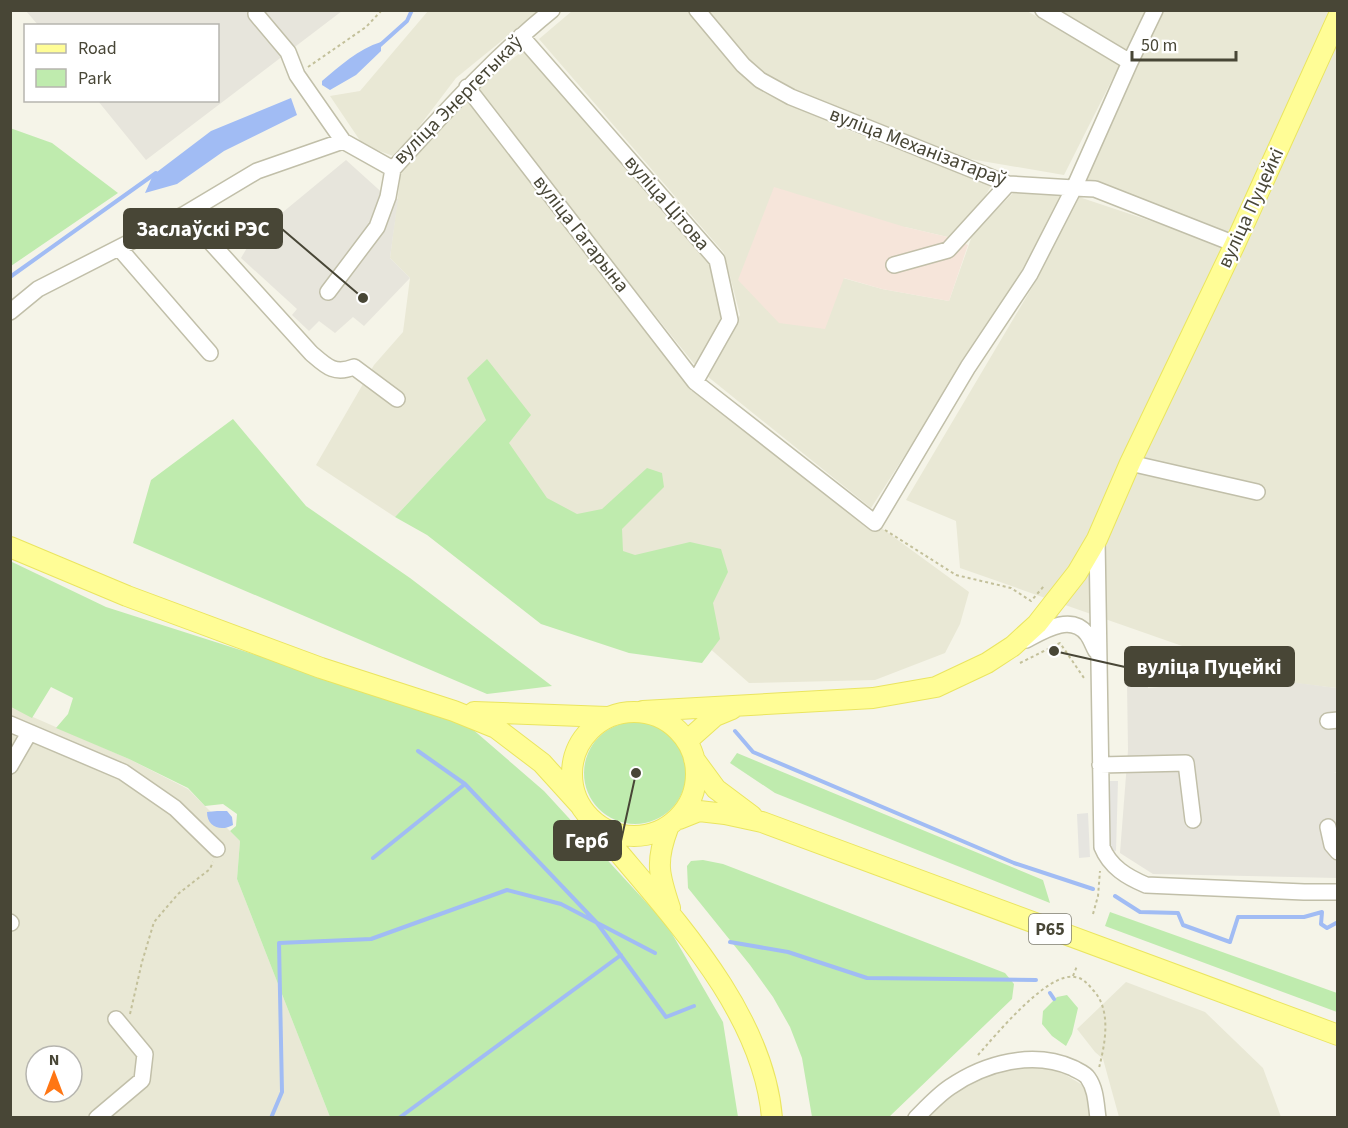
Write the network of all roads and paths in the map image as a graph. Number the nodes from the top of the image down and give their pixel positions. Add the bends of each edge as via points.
1 (382, 10) edge
2 (552, 10) edge
3 (697, 10) edge
4 (1043, 10) edge
5 (1155, 10) edge
6 (256, 14) dead end
7 (1338, 17) edge
8 (521, 36) junction
9 (1332, 44) edge
10 (1130, 62) junction
11 (297, 75) junction
12 (467, 87) junction
13 (343, 141) junction
14 (393, 169) junction
15 (1008, 184) junction
16 (1074, 188) junction
17 (185, 214) junction
18 (1235, 244) junction
19 (119, 248) junction
20 (894, 265) dead end
21 (328, 292) dead end
22 (10, 312) edge
23 (210, 353) dead end
24 (694, 382) junction
25 (397, 399) dead end
26 (1130, 463) junction
27 (1257, 492) dead end
28 (875, 523) junction
29 (1097, 539) junction
30 (10, 547) edge
31 (1027, 598) dead end
32 (1098, 654) junction
33 (1016, 655) junction
34 (1099, 681) junction
35 (741, 705) junction
36 (454, 711) junction
37 (643, 711) junction
38 (607, 717) junction
39 (10, 724) edge
40 (29, 733) junction
41 (688, 740) junction
42 (694, 759) junction
43 (1100, 765) junction
44 (10, 766) edge
45 (584, 810) junction
46 (1192, 820) dead end
47 (762, 822) junction
48 (673, 824) junction
49 (1328, 827) dead end
50 (1102, 847) junction
51 (217, 849) joint
52 (1338, 852) edge
53 (1338, 892) edge
54 (1093, 914) dead end
55 (673, 919) junction
56 (1077, 966) dead end
57 (1073, 976) junction
58 (116, 1019) dead end
59 (126, 1031) junction
60 (1338, 1035) edge
61 (971, 1062) dead end
62 (1094, 1089) junction
63 (97, 1118) edge
64 (772, 1118) edge
65 (916, 1118) edge
66 (1098, 1118) edge

1 - 11 path via 366,27
2 - 8 street, вуліца Энергетыкаў
3 - 15 street, вуліца Механізатараў via 743,64 770,86 834,116
4 - 10 street
5 - 10 street
6 - 11 street via 288,52
7 - 9 main road, вуліца Пуцейкі
8 - 12 street, вуліца Энергетыкаў
8 - 24 street, вуліца Цітова via 717,260 730,320
9 - 18 main road, вуліца Пуцейкі
10 - 16 street
11 - 13 street
12 - 14 street, вуліца Энергетыкаў
12 - 24 street, вуліца Гагарына
13 - 14 street, вуліца Энергетыкаў
13 - 17 street via 257,171
14 - 21 street via 377,227
15 - 16 street, вуліца Механізатараў
15 - 20 street via 948,250
16 - 18 street, вуліца Механізатараў via 1095,189
16 - 28 street via 1030,274 968,367
17 - 19 street
17 - 25 street via 311,353 328,367 343,371 354,367
18 - 26 main road, вуліца Пуцейкі
19 - 22 street via 38,289
19 - 23 street
24 - 28 street
26 - 27 street
26 - 29 main road, вуліца Пуцейкі
28 - 31 path via 956,575 1011,588
29 - 32 street
29 - 33 main road, вуліца Пуцейкі via 1077,573
30 - 36 main road via 321,668
32 - 33 street via 1087,634 1071,624 1050,628
32 - 34 street
33 - 34 path via 1060,643 1086,682
33 - 35 main road, вуліца Пуцейкі via 987,663 936,687 873,698
34 - 43 street
35 - 37 main road, вуліца Пуцейкі
35 - 41 main road, вуліца Пуцейкі via 715,716
36 - 38 main road
36 - 45 main road via 496,728 542,763
37 - 38 main road
37 - 41 main road, Р65 via 661,716
38 - 45 main road, Р65 via 593,727 574,756 574,790
39 - 40 street
40 - 44 street
40 - 51 street via 123,771 175,808
41 - 42 main road, Р65
42 - 47 main road, Р65 via 716,789
42 - 48 main road, Р65 via 690,806
43 - 46 street via 1185,763
43 - 50 street
45 - 48 main road, Р65 via 600,826 633,837 651,835
45 - 55 main road, Р65
47 - 48 main road, Р65 via 699,811
47 - 60 main road, Р65
48 - 55 main road, Р65 via 661,845 659,874
49 - 52 street
50 - 53 street via 1120,871 1146,885
50 - 54 path
51 - 59 path via 210,869 178,894 154,922
55 - 64 main road, Р65 via 734,1004 753,1042 762,1064
56 - 57 path
57 - 61 path via 1038,992
57 - 62 path via 1093,989 1105,1011 1103,1050
58 - 59 street
59 - 63 street via 145,1054 142,1080
62 - 65 street via 1086,1075 1062,1064 1009,1061 950,1087
62 - 66 street

